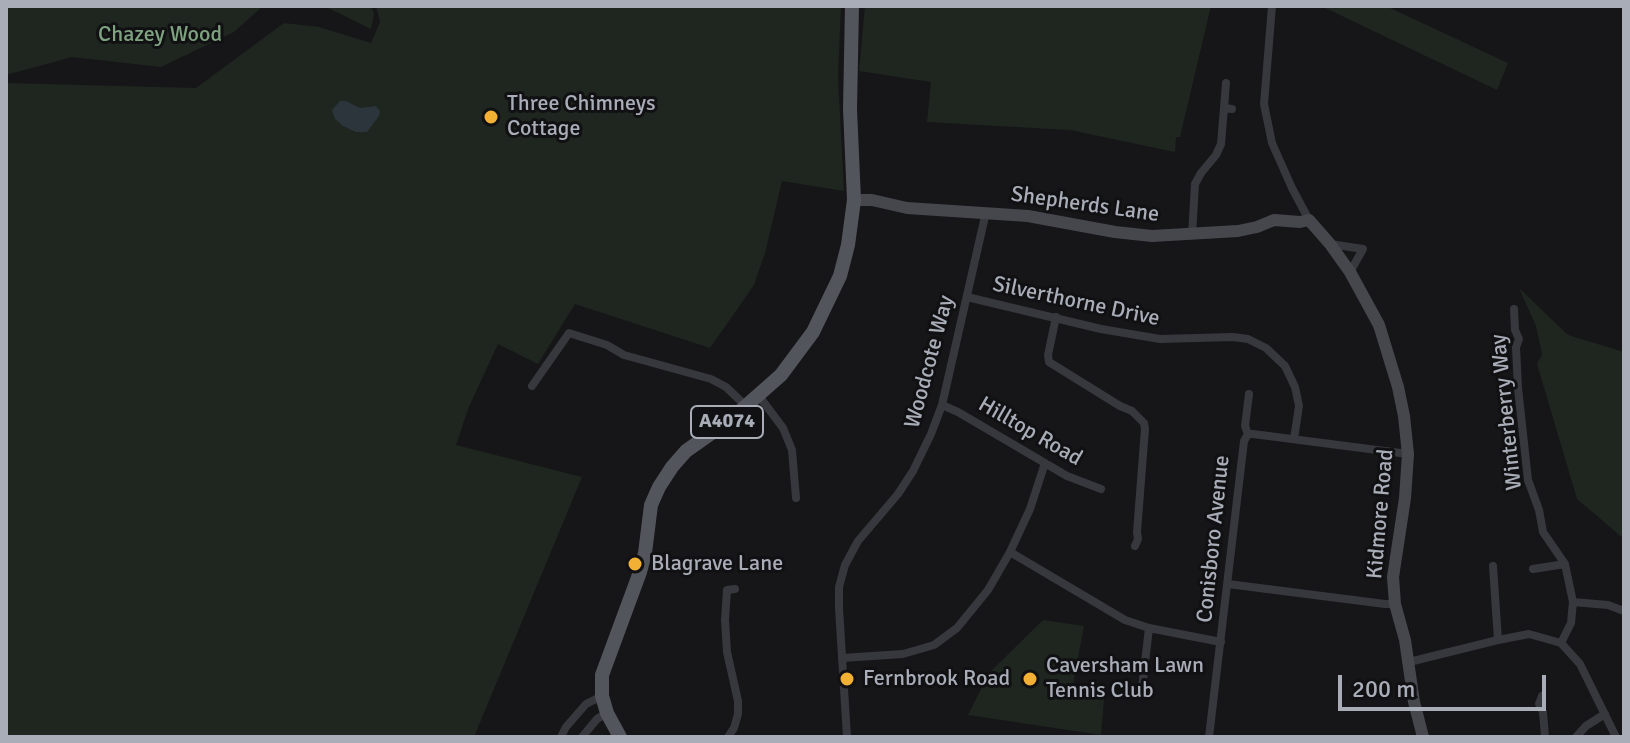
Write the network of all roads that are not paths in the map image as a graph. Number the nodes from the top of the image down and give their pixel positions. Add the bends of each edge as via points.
1 (852, 6) edge
2 (1272, 6) edge
3 (1226, 83) dead end
4 (854, 200) junction
5 (986, 212) junction
6 (1309, 220) junction
7 (1192, 235) junction
8 (1330, 244) junction
9 (1350, 272) junction
10 (967, 297) junction
11 (1514, 309) dead end
12 (1056, 317) junction
13 (532, 386) dead end
14 (1249, 394) dead end
15 (759, 396) junction
16 (942, 405) junction
17 (746, 406) junction
18 (1248, 434) junction
19 (1294, 439) junction
20 (1408, 454) junction
21 (1045, 463) junction
22 (1101, 489) dead end
23 (796, 498) dead end
24 (1135, 546) dead end
25 (1010, 552) junction
26 (1565, 564) junction
27 (1493, 566) dead end
28 (1533, 569) dead end
29 (1228, 584) junction
30 (727, 589) dead end
31 (1573, 602) junction
32 (1395, 604) junction
33 (1624, 611) edge
34 (1149, 628) junction
35 (1498, 640) junction
36 (1221, 642) junction
37 (1561, 643) junction
38 (842, 658) junction
39 (1409, 662) junction
40 (1142, 688) dead end
41 (602, 696) junction
42 (1542, 696) dead end
43 (607, 713) junction
44 (1605, 714) junction
45 (561, 737) edge
46 (582, 737) edge
47 (620, 737) edge
48 (728, 737) edge
49 (847, 737) edge
50 (1209, 737) edge
51 (1423, 737) edge
52 (1545, 737) edge
53 (1576, 737) edge
54 (1616, 737) edge

1 - 4 main road, A4074
2 - 6 street via 1264,104 1272,143
3 - 7 street via 1228,109 1221,144 1195,184
4 - 5 street, Shepherds Lane
4 - 15 main road, A4074 via 848,245 828,303 799,353
5 - 7 street, Shepherds Lane via 1127,234
5 - 10 street, Woodcote Way
6 - 7 street, Shepherds Lane via 1274,220 1238,231
6 - 8 street, Kidmore Road
8 - 9 street, Kidmore Road
8 - 9 street via 1363,249
9 - 20 street, Kidmore Road via 1379,325 1398,387
10 - 12 street, Silverthorne Drive
10 - 16 street, Woodcote Way
11 - 26 street, Winterberry Way via 1528,480 1543,532
12 - 19 street, Silverthorne Drive via 1160,339 1233,337 1266,348 1285,366 1295,387 1299,406
12 - 24 street via 1049,362 1144,423
13 - 17 street via 569,333 711,379
14 - 18 street, Conisboro Avenue
15 - 17 main road, A4074
15 - 23 street via 792,450 800,485
16 - 21 street, Hilltop Road
16 - 38 street, Woodcote Way via 913,471 845,565 839,587
17 - 41 main road, A4074 via 686,451 659,487 640,572 604,667
18 - 19 street
18 - 29 street, Conisboro Avenue
19 - 20 street
20 - 32 street, Kidmore Road via 1393,577
21 - 22 street, Hilltop Road
21 - 25 street
25 - 34 street
25 - 38 street via 957,628 934,645 903,654
26 - 28 street
26 - 31 street, Winterberry Way
27 - 35 street
29 - 32 street
29 - 36 street, Conisboro Avenue
30 - 48 street via 727,652 738,701
31 - 33 street
31 - 37 street, Winterberry Way
32 - 39 street, Kidmore Road
34 - 36 street
34 - 40 street
35 - 37 street via 1529,634
35 - 39 street
36 - 50 street, Conisboro Avenue
37 - 44 street via 1580,664
38 - 49 street, Woodcote Way
39 - 51 street, Kidmore Road
41 - 43 main road, A4074
41 - 45 street via 586,704
42 - 52 street
43 - 46 street
43 - 47 main road, A4074
44 - 53 street
44 - 54 street

